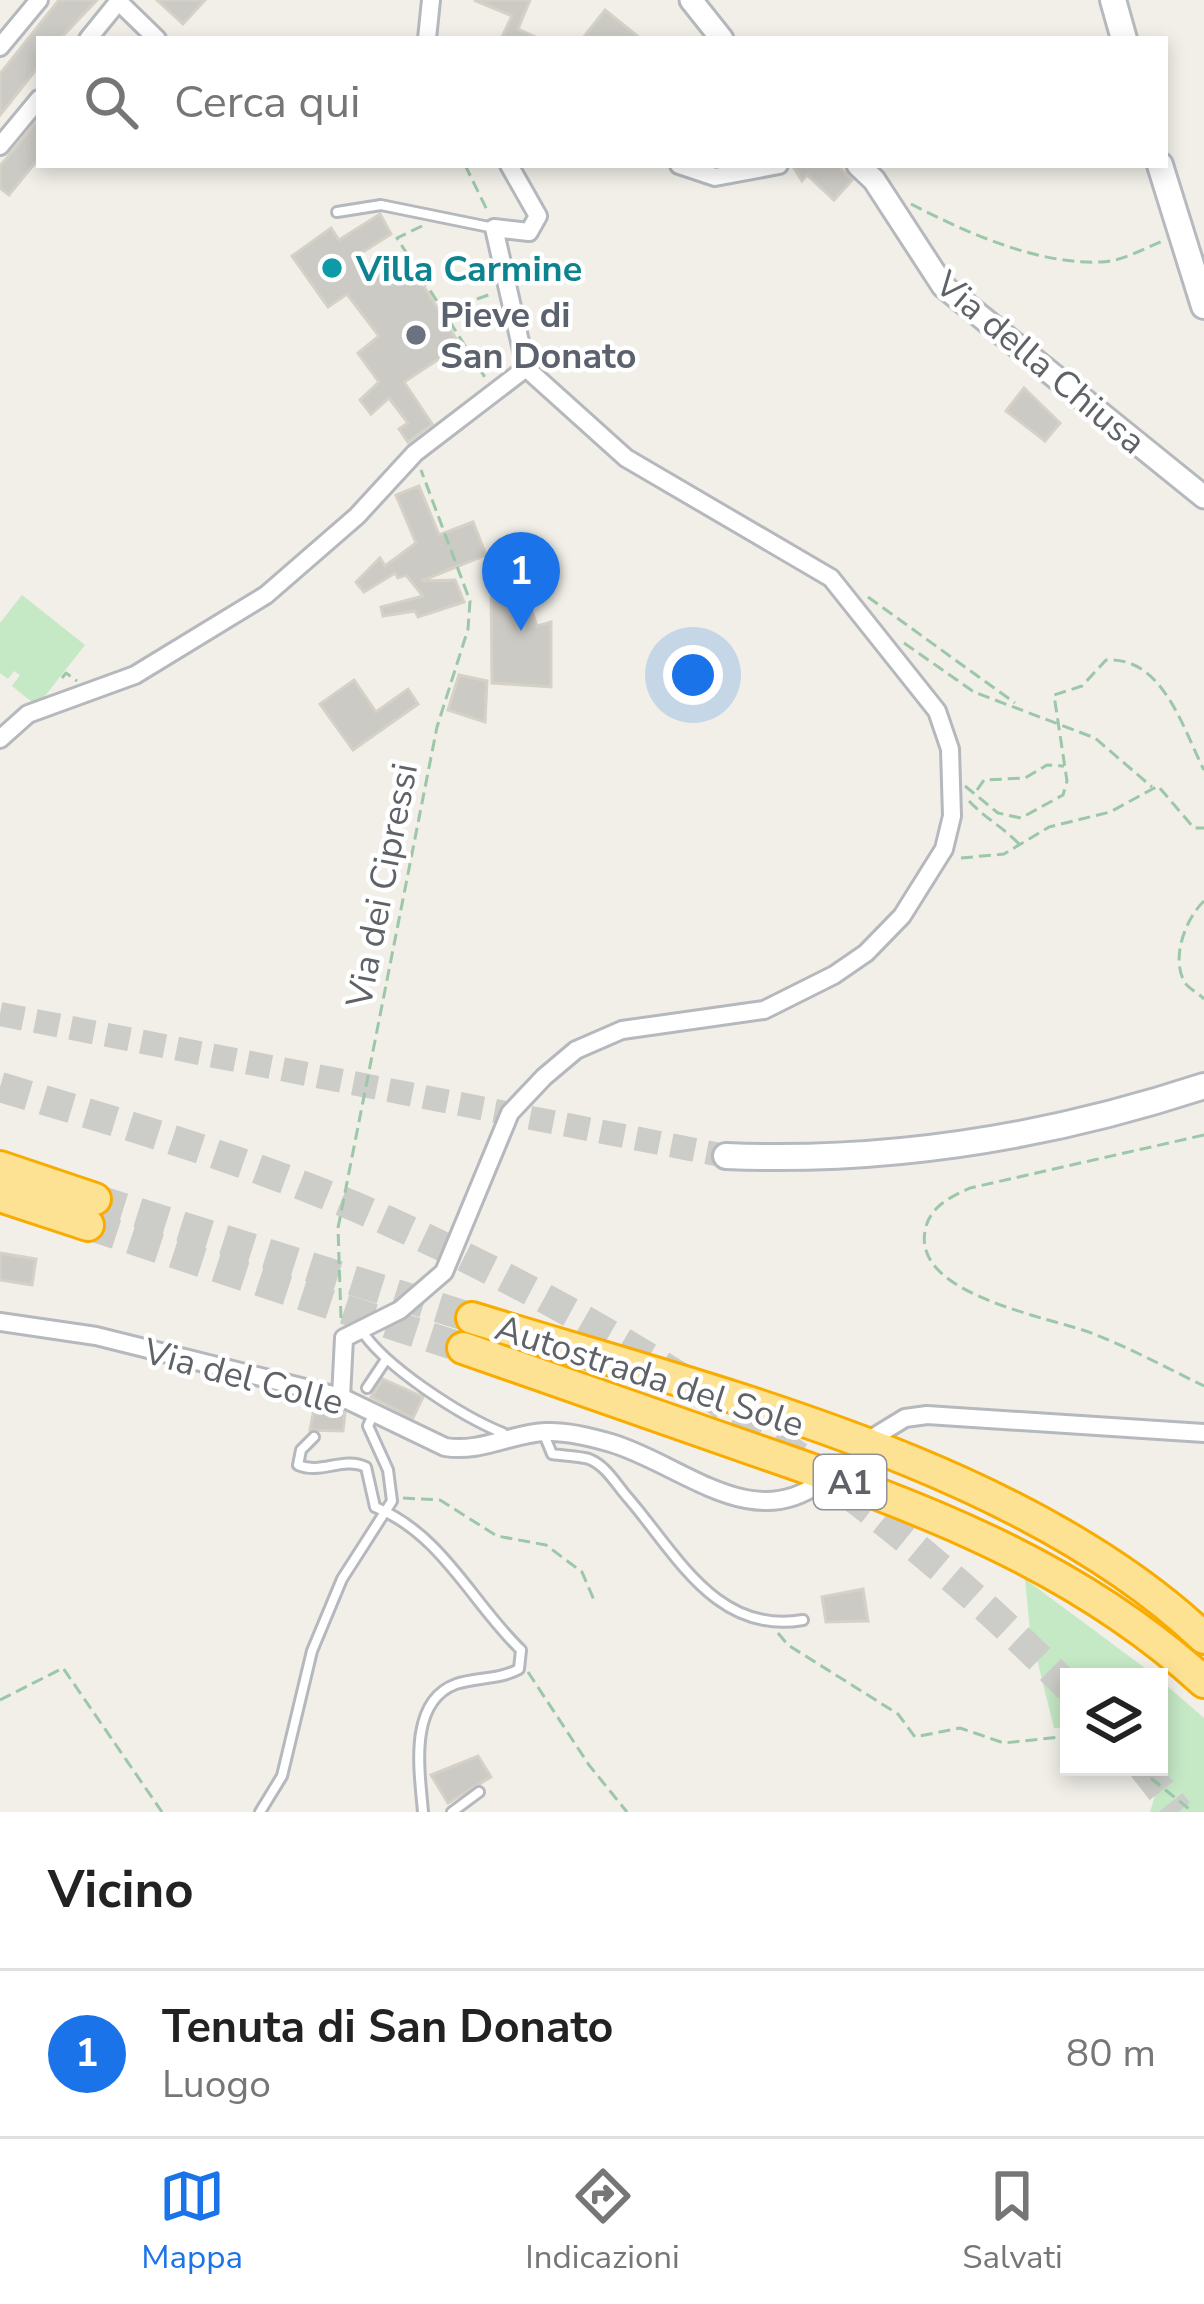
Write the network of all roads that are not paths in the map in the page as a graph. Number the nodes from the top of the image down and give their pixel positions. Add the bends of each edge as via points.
1 (39, 0) edge
2 (431, 0) edge
3 (691, 0) edge
4 (1113, 0) edge
5 (117, 1) edge
6 (90, 36) edge
7 (154, 36) edge
8 (427, 36) edge
9 (720, 36) edge
10 (1123, 36) edge
11 (0, 47) edge
12 (36, 103) edge
13 (0, 146) edge
14 (511, 168) edge
15 (688, 168) edge
16 (763, 168) edge
17 (862, 168) edge
18 (1161, 168) edge
19 (338, 212) dead end
20 (494, 228) junction
21 (1204, 306) edge
22 (526, 368) junction
23 (1200, 494) edge
24 (0, 740) edge
25 (1204, 1086) edge
26 (726, 1156) tunnel mouth
27 (0, 1167) edge
28 (0, 1196) edge
29 (0, 1322) edge
30 (360, 1328) junction
31 (386, 1361) junction
32 (367, 1388) dead end
33 (341, 1397) junction
34 (373, 1415) junction
35 (543, 1432) junction
36 (1204, 1433) edge
37 (314, 1437) dead end
38 (869, 1440) tunnel mouth
39 (505, 1442) junction
40 (819, 1484) tunnel mouth
41 (388, 1512) junction
42 (803, 1620) dead end
43 (1204, 1638) edge
44 (1204, 1682) edge
45 (478, 1792) dead end
46 (260, 1812) edge
47 (423, 1812) edge
48 (452, 1812) edge

1 - 11 street
2 - 8 street
3 - 9 street
4 - 10 main road
5 - 6 street
5 - 7 street
12 - 13 street
14 - 20 street via 538,216 529,232
15 - 16 street via 715,177
17 - 23 street, Via della Chiusa via 943,286
18 - 21 main road
19 - 20 lane via 381,205
20 - 22 street
22 - 24 street via 415,453 266,595 135,675 28,714
22 - 30 street via 626,458 834,582 937,711 950,748 952,816 942,853 902,916 866,953 800,994 722,1019 622,1030 577,1050 509,1113 444,1272 400,1310
25 - 26 main road via 961,1145 801,1159
27 - 28 highway via 92,1212
29 - 33 street, Via del Colle via 96,1336
30 - 31 lane
30 - 33 street via 344,1338
31 - 32 lane
31 - 39 lane via 465,1418 503,1433
33 - 34 street, Via del Colle
34 - 39 street, Via del Colle via 445,1447
34 - 41 lane via 368,1426 388,1470
35 - 39 street, Via del Colle
35 - 40 street, Via del Colle via 614,1444 749,1502 788,1502
35 - 42 lane via 552,1454 589,1459 606,1471 703,1590 738,1612 775,1623
36 - 38 street via 927,1415 904,1418
37 - 41 lane via 298,1466 366,1467 372,1502
41 - 46 lane via 342,1579 312,1651 282,1776
41 - 47 lane via 455,1568 491,1623 521,1650 521,1665 508,1674 457,1684 431,1706 419,1755
43 - 44 highway, Autostrada del Sole / A1 via 1081,1547 908,1460 468,1333 938,1515 1078,1586
45 - 48 lane

